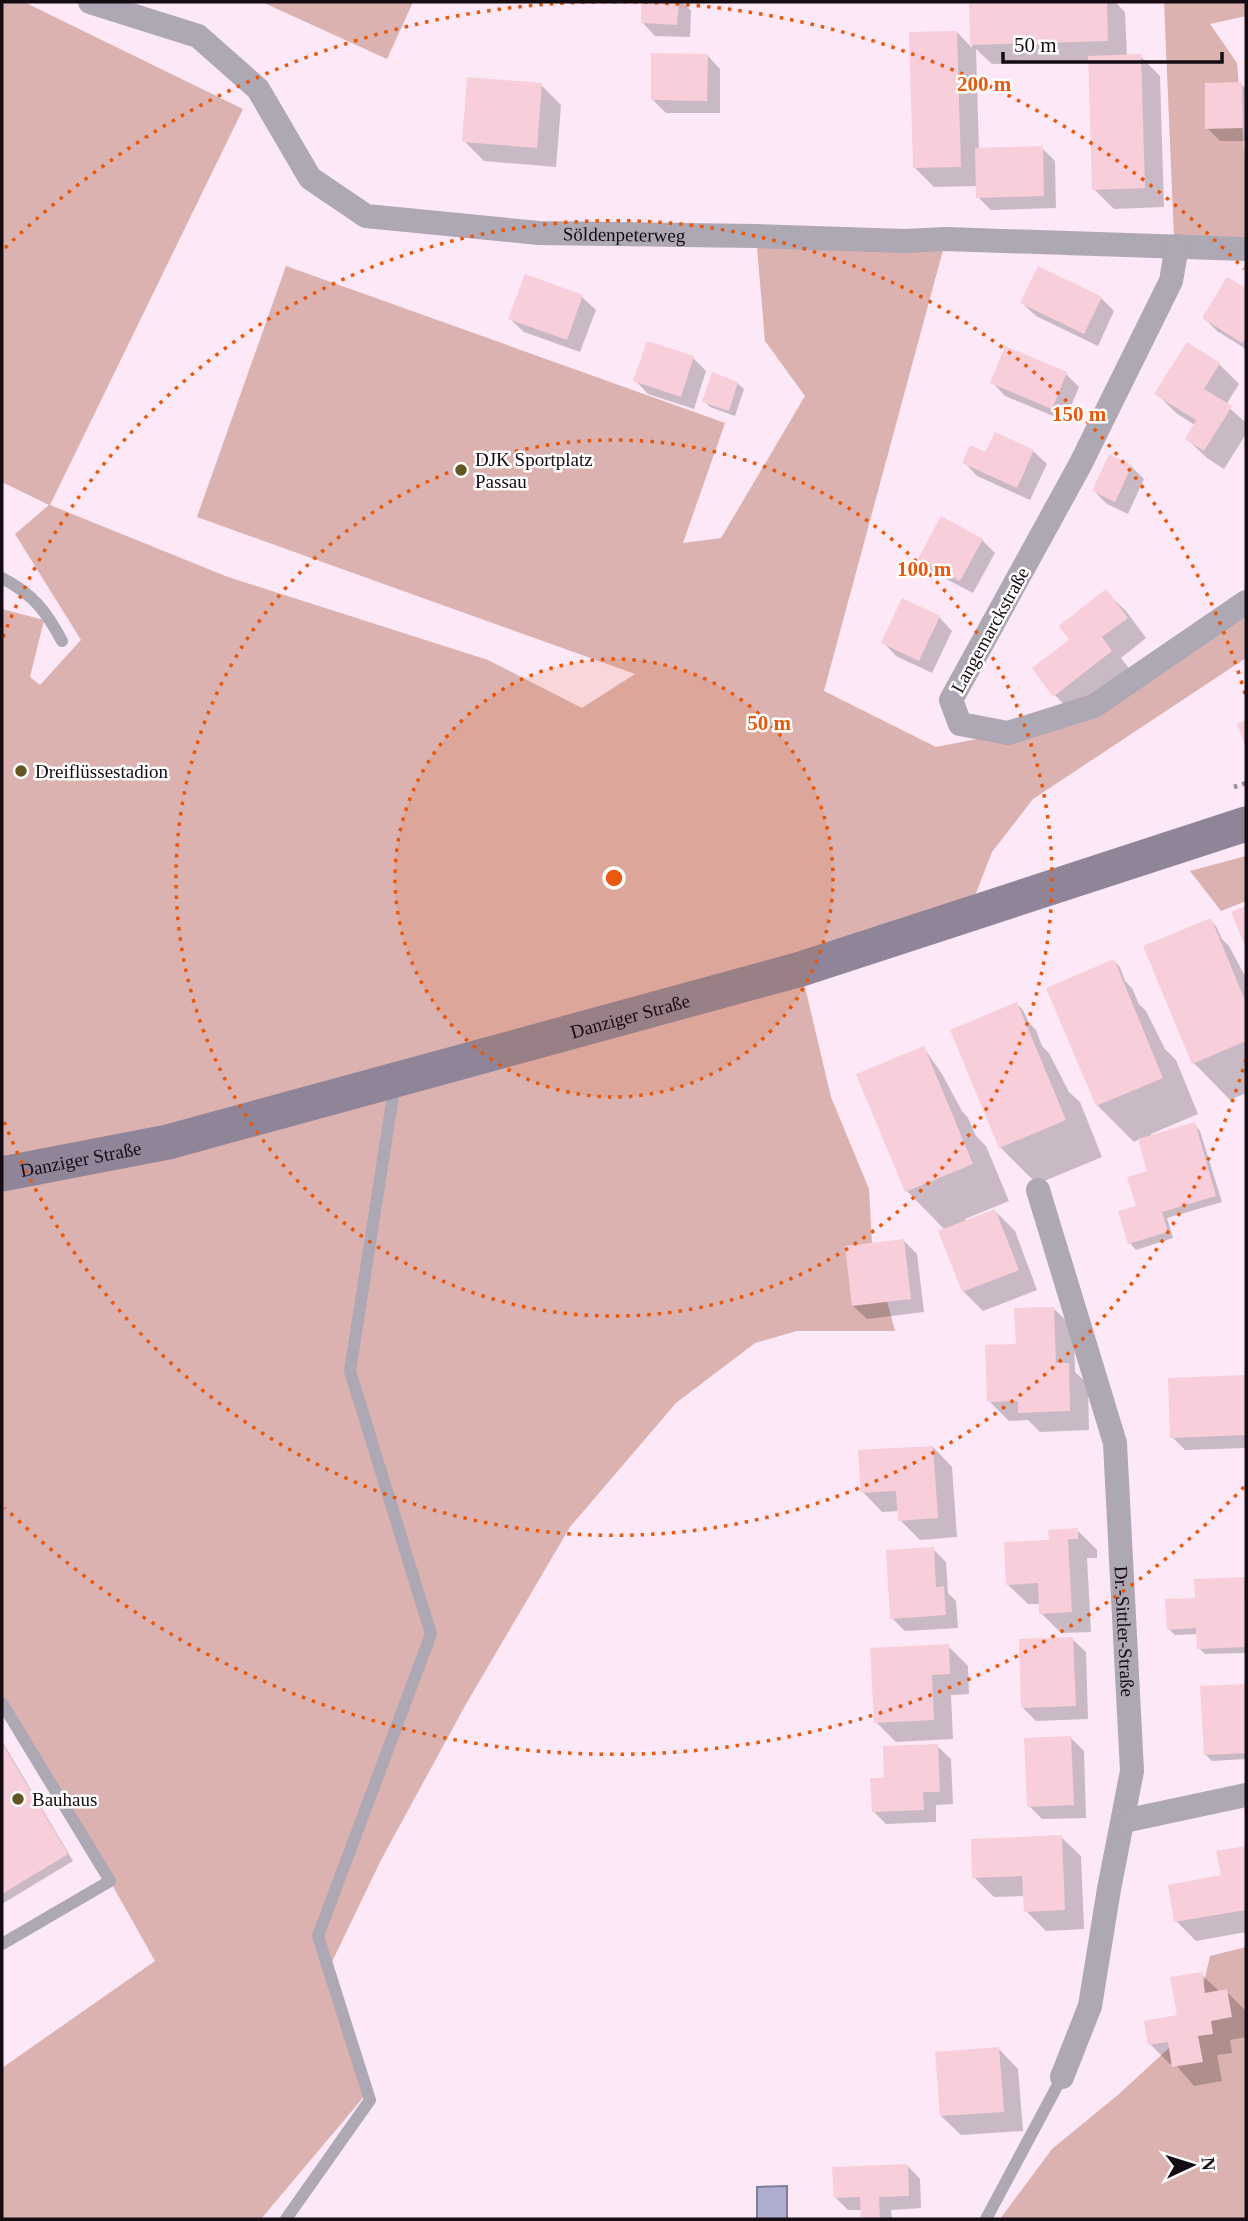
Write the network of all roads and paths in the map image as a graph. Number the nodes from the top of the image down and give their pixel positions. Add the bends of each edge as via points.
1 (90, 2) edge
2 (1177, 246) junction
3 (1246, 249) edge
4 (2, 578) edge
5 (1246, 602) edge
6 (62, 641) dead end
7 (1246, 783) edge
8 (1234, 787) dead end
9 (1246, 824) edge
10 (395, 1080) junction
11 (2, 1174) edge
12 (1038, 1190) dead end
13 (2, 1703) edge
14 (1246, 1795) edge
15 (1124, 1821) junction
16 (2, 1944) edge
17 (1062, 2077) joint
18 (286, 2219) edge
19 (986, 2219) edge

1 - 2 street, Söldenpeterweg via 198,36 258,89 310,178 366,216 540,233
2 - 3 street, Söldenpeterweg
2 - 5 street, Langemarckstraße via 1171,281 1086,453 951,701 960,724 1008,733 1094,706
4 - 6 lane via 47,612
7 - 8 path
9 - 10 street, Danziger Straße via 801,970
10 - 11 street, Danziger Straße via 168,1142
10 - 18 lane via 350,1371 431,1634 318,1936 370,2100
12 - 15 street, Dr.-Sittler-Straße via 1115,1443 1132,1771
13 - 16 lane via 110,1881
14 - 15 street
15 - 17 street, Dr.-Sittler-Straße via 1090,2006
17 - 19 lane

